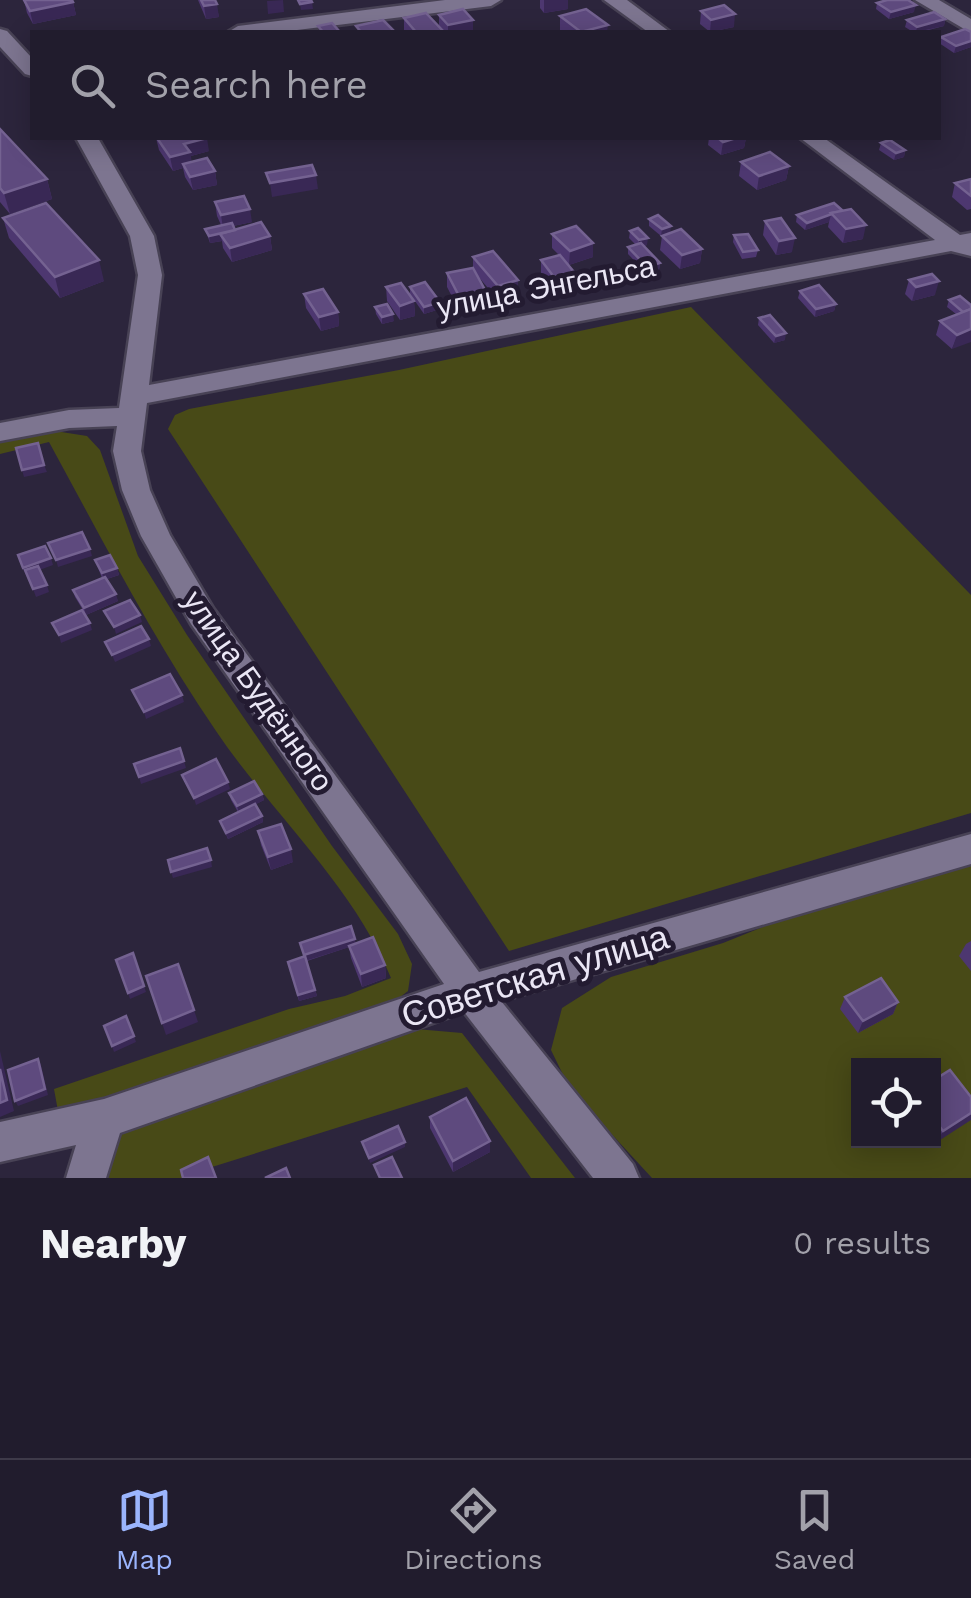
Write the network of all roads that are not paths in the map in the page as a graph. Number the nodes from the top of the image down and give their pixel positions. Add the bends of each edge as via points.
1 (490, 0) edge
2 (614, 0) edge
3 (926, 0) edge
4 (971, 27) edge
5 (254, 30) edge
6 (657, 30) edge
7 (0, 35) edge
8 (30, 63) edge
9 (88, 140) edge
10 (814, 140) edge
11 (966, 246) edge
12 (131, 407) junction
13 (0, 432) edge
14 (971, 849) edge
15 (471, 992) junction
16 (104, 1118) junction
17 (0, 1142) edge
18 (86, 1178) edge
19 (619, 1178) edge

1 - 5 street
2 - 6 street
3 - 4 street
7 - 8 street
9 - 12 street, улица Будённого via 142,236 150,275
10 - 11 street
11 - 12 street, улица Энгельса
12 - 13 street, улица Энгельса
12 - 15 street, улица Будённого via 127,452 136,490 202,616
14 - 15 street, Советская улица
15 - 16 street, Советская улица
15 - 19 street, улица Будённого
16 - 17 street, Советская улица
16 - 18 street

